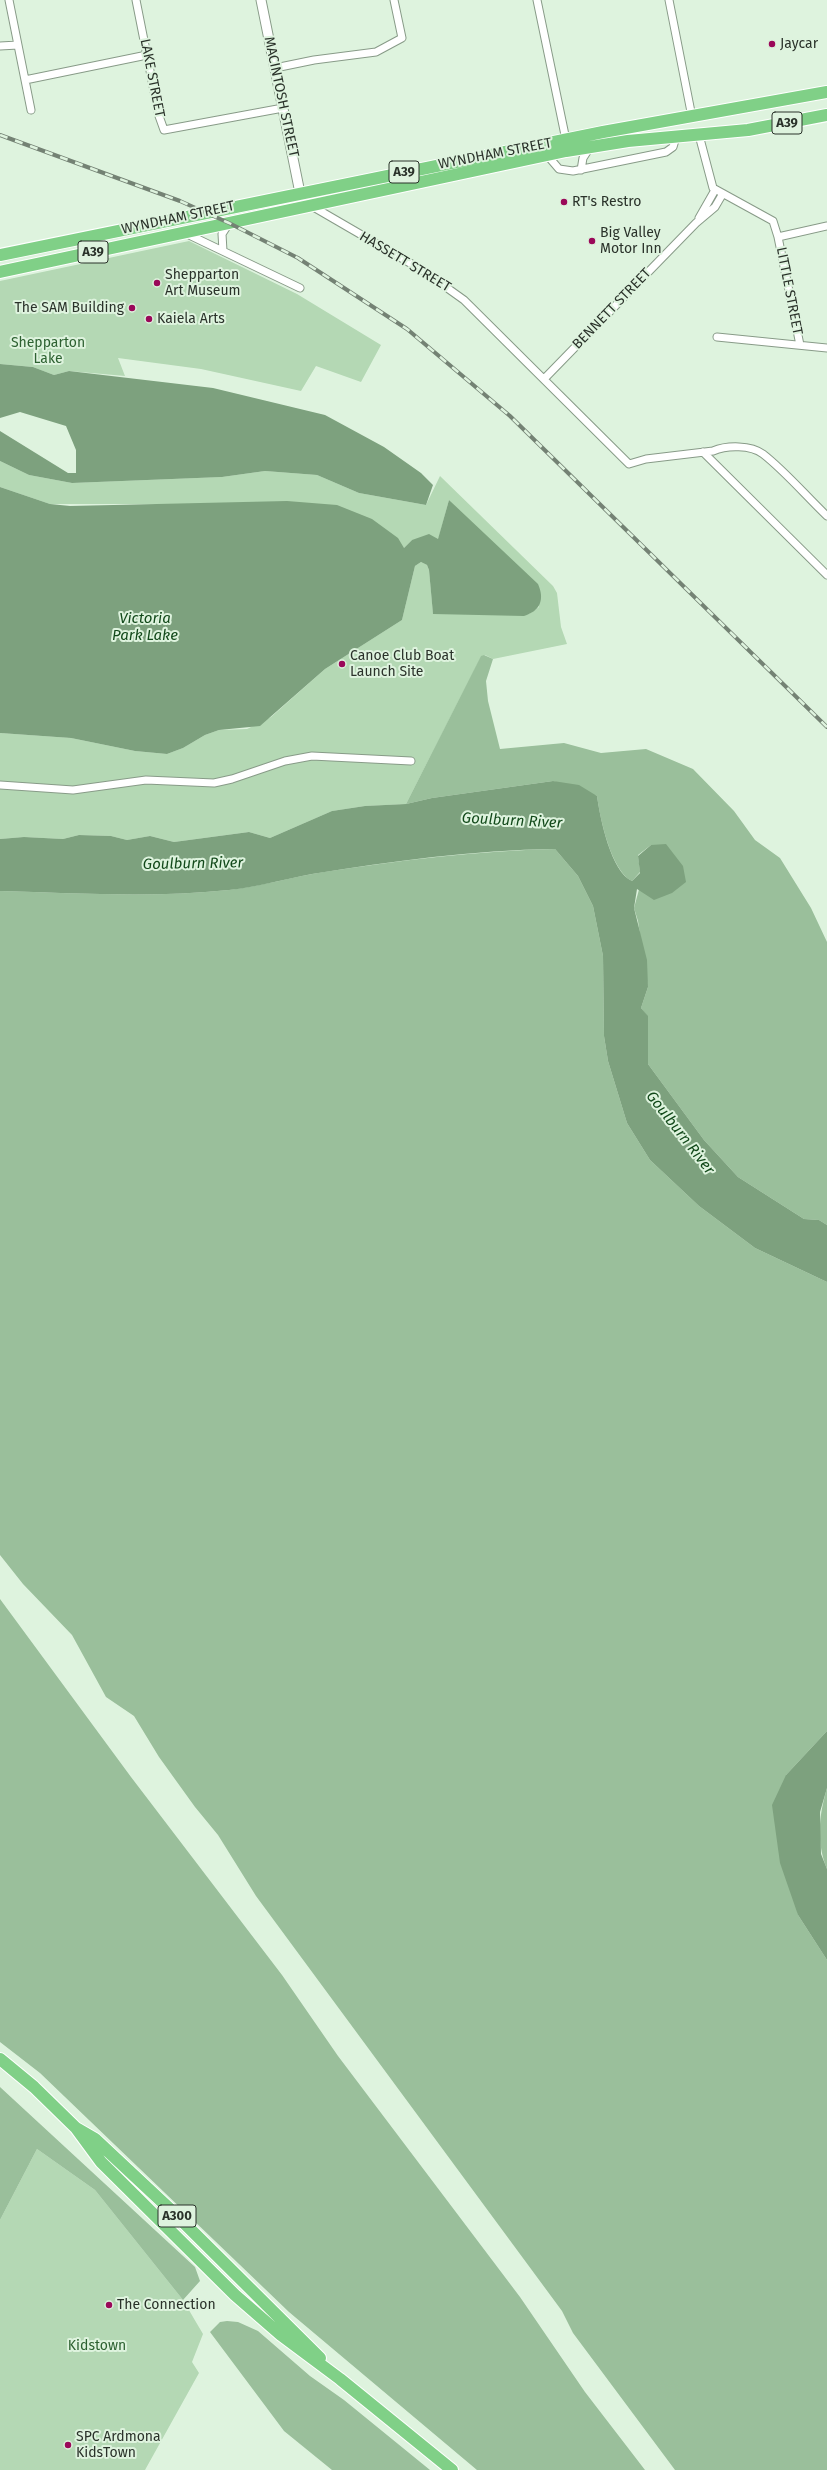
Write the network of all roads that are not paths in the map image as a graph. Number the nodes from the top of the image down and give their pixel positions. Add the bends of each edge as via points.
1 (9, 0) edge
2 (136, 0) edge
3 (261, 0) edge
4 (394, 0) edge
5 (537, 0) edge
6 (669, 0) edge
7 (18, 45) junction
8 (0, 46) edge
9 (147, 55) junction
10 (275, 68) junction
11 (25, 80) junction
12 (827, 92) edge
13 (283, 108) junction
14 (31, 110) dead end
15 (827, 115) edge
16 (692, 117) junction
17 (699, 135) junction
18 (676, 137) junction
19 (566, 140) junction
20 (590, 147) junction
21 (547, 155) junction
22 (581, 170) junction
23 (715, 190) junction
24 (300, 193) junction
25 (722, 195) junction
26 (310, 205) junction
27 (182, 218) junction
28 (229, 223) junction
29 (696, 223) junction
30 (151, 224) junction
31 (827, 226) edge
32 (185, 232) junction
33 (778, 237) junction
34 (154, 239) junction
35 (223, 251) junction
36 (0, 255) edge
37 (0, 272) edge
38 (300, 288) dead end
39 (717, 337) dead end
40 (800, 346) junction
41 (827, 348) edge
42 (545, 378) junction
43 (703, 452) junction
44 (827, 516) edge
45 (827, 575) edge
46 (411, 761) dead end
47 (0, 785) edge
48 (0, 2059) edge
49 (106, 2158) junction
50 (241, 2278) junction
51 (231, 2291) junction
52 (340, 2379) junction
53 (452, 2470) edge

1 - 7 street
2 - 9 street, LAKE STREET
3 - 10 street, MACINTOSH STREET
4 - 10 street via 402,38 376,52
5 - 19 street
6 - 16 street
7 - 8 street
7 - 11 street
9 - 11 street
9 - 13 street, LAKE STREET via 164,130
10 - 13 street, MACINTOSH STREET
11 - 14 street
12 - 16 highway, WYNDHAM STREET / A39
13 - 24 street, MACINTOSH STREET
15 - 17 highway, WYNDHAM STREET / A39 via 748,130
16 - 17 highway
16 - 19 highway, WYNDHAM STREET / A39
17 - 18 highway, WYNDHAM STREET / A39
17 - 23 street via 710,181
18 - 20 highway, WYNDHAM STREET / A39
18 - 22 street via 673,147 666,152
19 - 24 highway, WYNDHAM STREET / A39
20 - 21 highway, WYNDHAM STREET / A39
20 - 22 street via 583,158
21 - 22 street via 564,171
21 - 26 highway, WYNDHAM STREET / A39
23 - 25 street, LITTLE STREET
23 - 29 street, BENNETT STREET
24 - 26 highway
24 - 27 highway, WYNDHAM STREET / A39
25 - 29 street, BENNETT STREET via 715,208
25 - 33 street, LITTLE STREET via 773,221
26 - 28 highway, WYNDHAM STREET / A39
26 - 42 street, HASSETT STREET via 422,270 464,300
27 - 30 highway, WYNDHAM STREET / A39
27 - 32 highway
28 - 32 highway, WYNDHAM STREET / A39
28 - 35 street via 222,234
29 - 42 street, BENNETT STREET
30 - 34 highway
30 - 36 highway, WYNDHAM STREET / A39
31 - 33 street
32 - 34 highway, WYNDHAM STREET / A39
32 - 35 street
33 - 40 street, LITTLE STREET
34 - 37 highway, WYNDHAM STREET / A39
35 - 38 street
39 - 40 street
40 - 41 street
42 - 43 street, HASSETT STREET via 629,464 646,459
43 - 44 street via 720,448 748,448 762,454
43 - 45 street
46 - 47 street via 312,756 285,761 214,783 146,780 73,790
48 - 49 highway, A300 via 34,2087
49 - 50 highway, A300
49 - 51 highway, A300
50 - 51 highway
50 - 52 highway, A300 via 301,2336
51 - 52 highway, A300 via 281,2335
52 - 53 highway, A300

